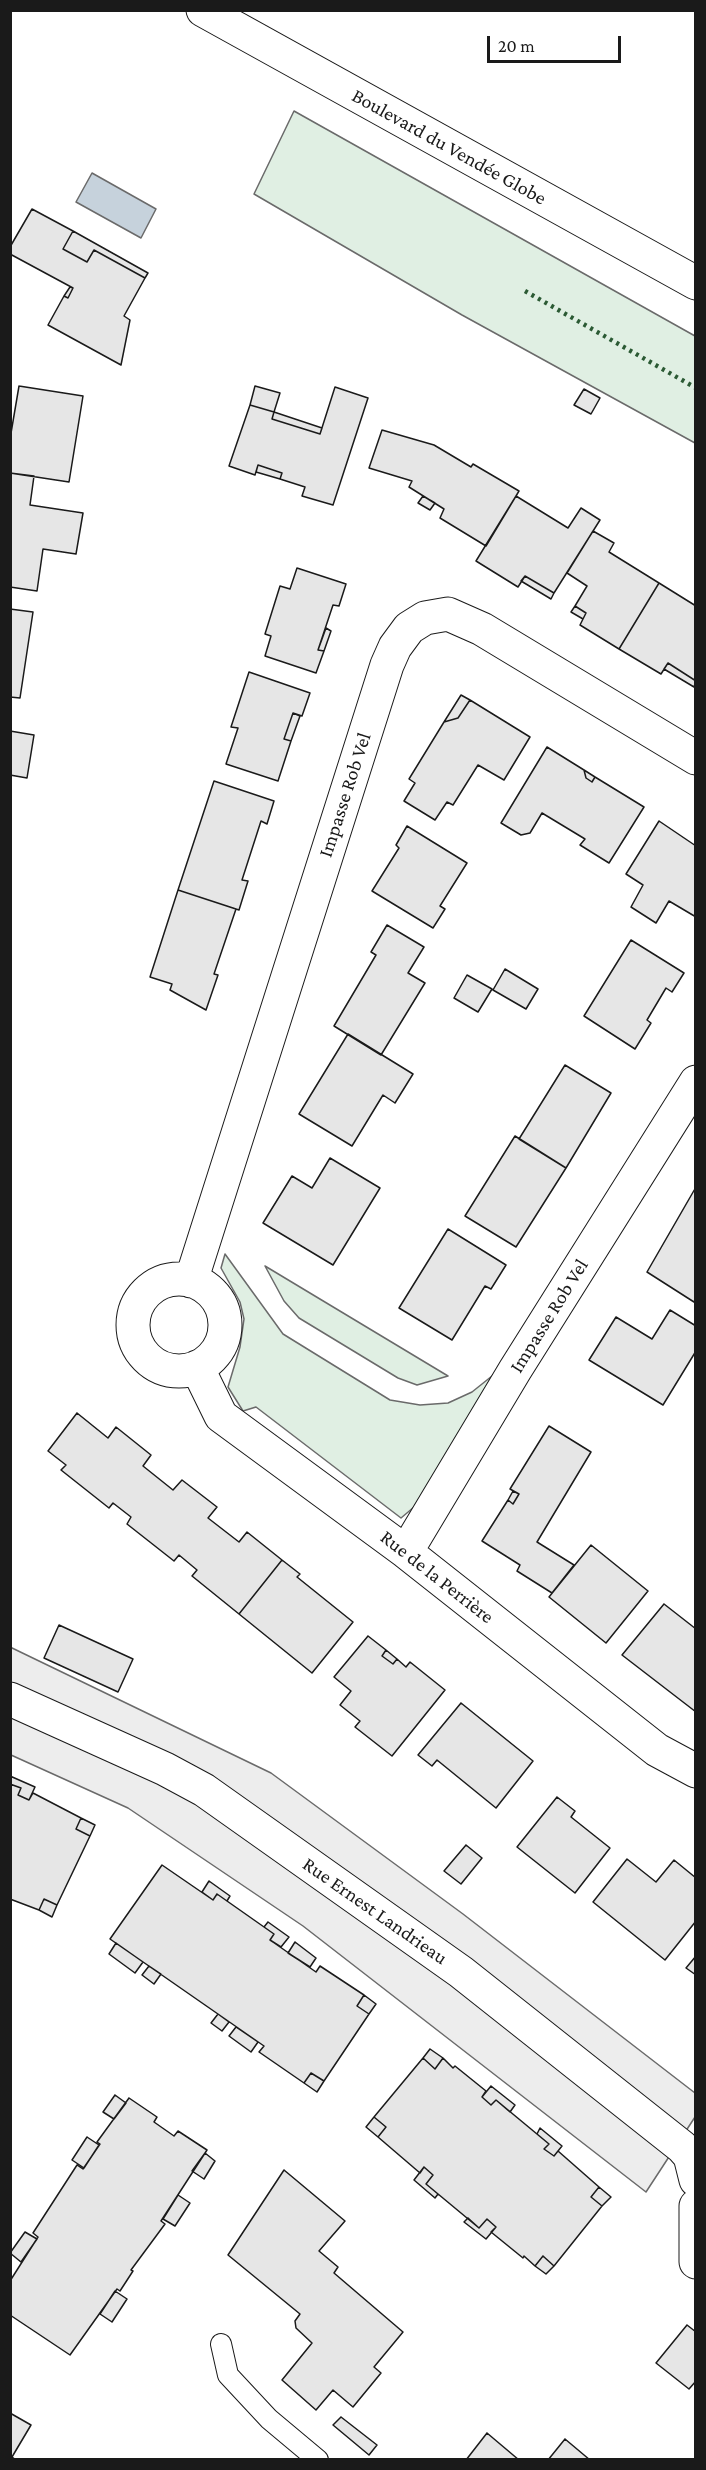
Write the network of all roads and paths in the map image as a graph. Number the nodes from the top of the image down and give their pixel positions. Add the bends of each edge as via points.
1 (203, 10) edge
2 (696, 283) edge
3 (696, 758) edge
4 (696, 1082) edge
5 (191, 1281) junction
6 (197, 1367) junction
7 (406, 1552) junction
8 (10, 1699) edge
9 (696, 1772) edge
10 (696, 2180) edge
11 (696, 2206) edge
12 (696, 2262) edge
13 (221, 2344) dead end
14 (318, 2460) edge

1 - 2 street, Boulevard du Vendée Globe
3 - 5 street, Impasse Rob Vel via 482,629 448,614 424,618 409,628 387,665
4 - 7 street, Impasse Rob Vel
5 - 6 street via 214,1296 225,1322 218,1349
5 - 6 street via 175,1279 160,1283 147,1293 137,1305 134,1336 141,1351 166,1369 182,1371
6 - 7 street, Rue de la Perrière via 221,1416
7 - 9 street, Rue de la Perrière via 657,1750
8 - 10 street, Rue Ernest Landrieau via 204,1790 462,1972 682,2147 690,2156
11 - 12 street
13 - 14 lane via 228,2375 269,2419

